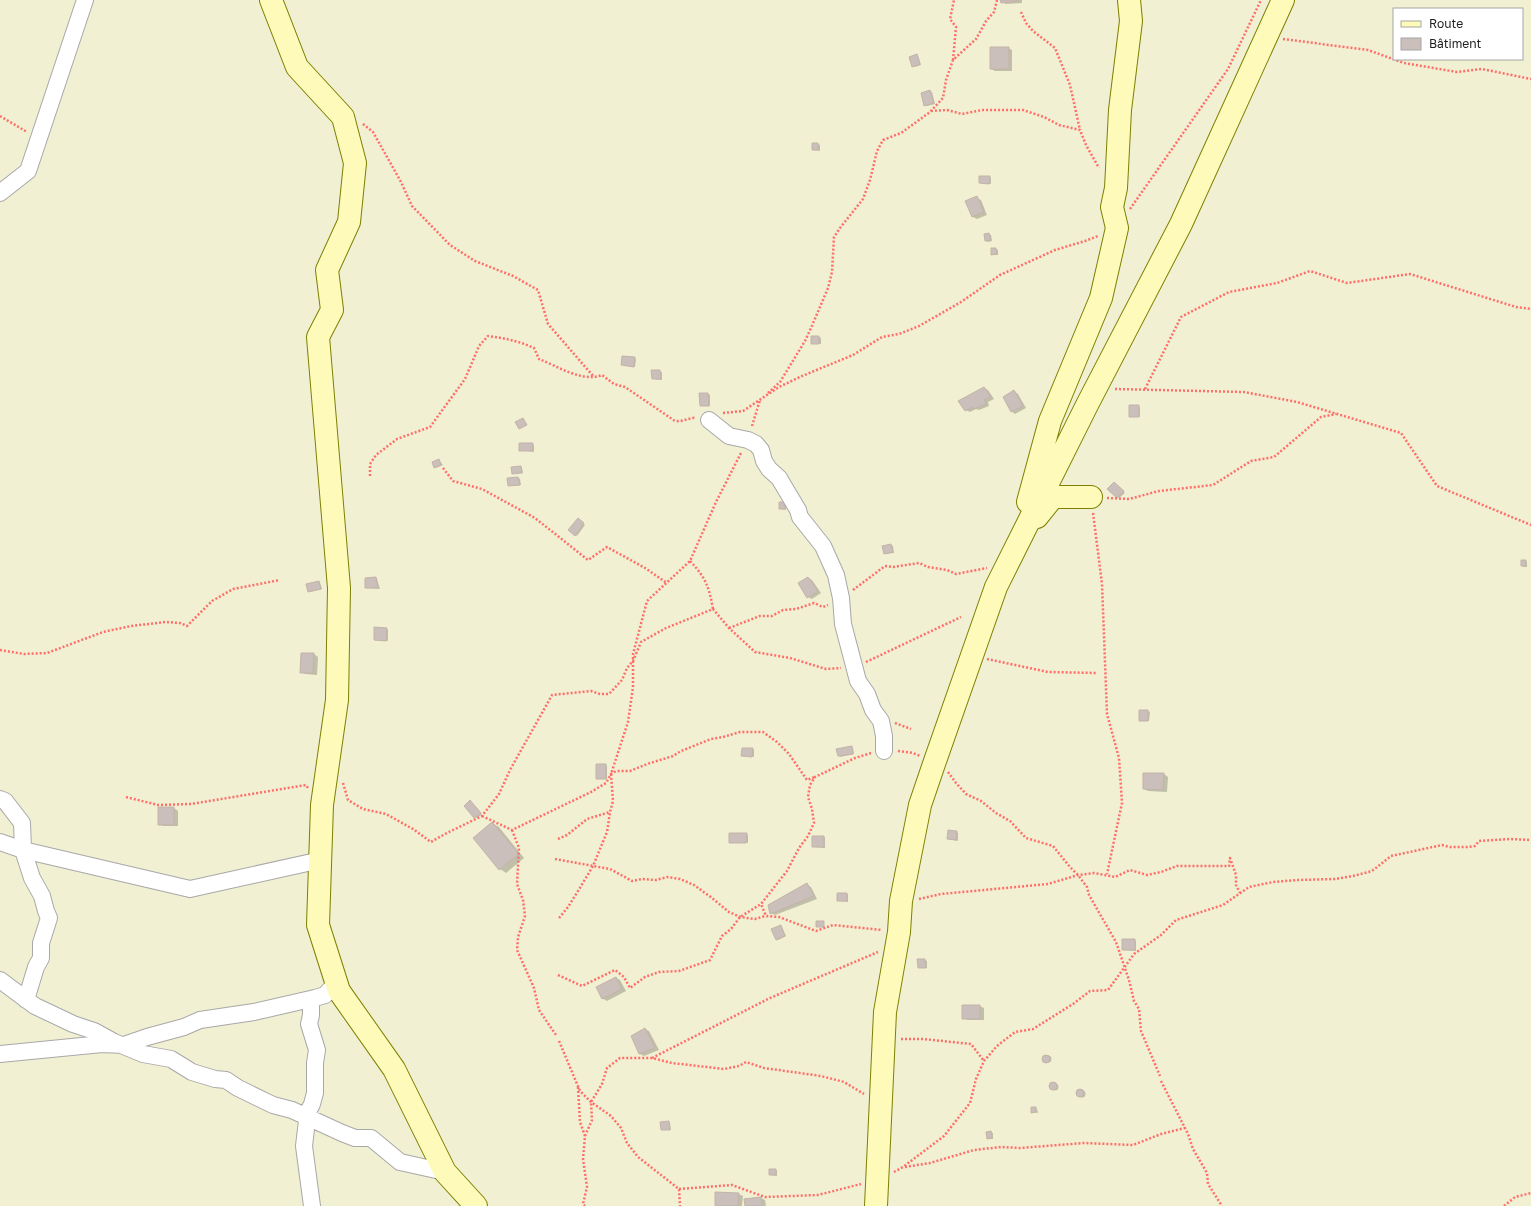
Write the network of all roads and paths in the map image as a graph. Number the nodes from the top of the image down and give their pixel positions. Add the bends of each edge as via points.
1 (85, 0) edge
2 (271, 0) edge
3 (954, 0) edge
4 (997, 0) edge
5 (1129, 0) edge
6 (1261, 0) edge
7 (1283, 0) edge
8 (1021, 12) dead end
9 (1266, 36) junction
10 (1393, 59) edge
11 (953, 60) junction
12 (1396, 60) edge
13 (1531, 79) edge
14 (930, 112) junction
15 (0, 116) edge
16 (343, 117) junction
17 (1080, 130) junction
18 (38, 139) junction
19 (1116, 188) junction
20 (0, 193) edge
21 (1117, 228) junction
22 (1531, 309) edge
23 (595, 378) junction
24 (1096, 388) junction
25 (1145, 389) junction
26 (760, 400) junction
27 (1336, 414) junction
28 (709, 420) junction
29 (748, 440) junction
30 (443, 468) dead end
31 (370, 476) dead end
32 (1091, 497) junction
33 (1531, 525) edge
34 (1020, 538) junction
35 (690, 561) junction
36 (1007, 564) junction
37 (280, 580) dead end
38 (667, 583) junction
39 (841, 598) junction
40 (713, 609) junction
41 (961, 617) dead end
42 (729, 628) junction
43 (0, 650) edge
44 (971, 655) junction
45 (633, 661) junction
46 (854, 667) junction
47 (1097, 673) dead end
48 (884, 751) junction
49 (935, 761) junction
50 (611, 774) junction
51 (815, 777) junction
52 (342, 778) dead end
53 (126, 797) dead end
54 (0, 799) edge
55 (322, 804) junction
56 (610, 812) junction
57 (482, 816) junction
58 (512, 830) junction
59 (558, 839) dead end
60 (1531, 840) edge
61 (0, 842) edge
62 (23, 850) junction
63 (555, 859) dead end
64 (321, 860) junction
65 (593, 866) junction
66 (1107, 874) junction
67 (1078, 875) junction
68 (1240, 893) junction
69 (900, 901) junction
70 (761, 904) junction
71 (766, 916) junction
72 (740, 917) junction
73 (559, 918) dead end
74 (899, 932) junction
75 (1125, 968) junction
76 (558, 975) dead end
77 (0, 980) edge
78 (336, 983) junction
79 (311, 999) junction
80 (26, 1000) junction
81 (556, 1035) dead end
82 (884, 1039) junction
83 (559, 1040) dead end
84 (124, 1045) junction
85 (0, 1054) edge
86 (652, 1058) junction
87 (984, 1061) junction
88 (1160, 1076) dead end
89 (1161, 1081) dead end
90 (578, 1084) junction
91 (591, 1102) junction
92 (880, 1117) junction
93 (308, 1118) junction
94 (1185, 1128) junction
95 (585, 1136) junction
96 (903, 1167) junction
97 (445, 1172) junction
98 (877, 1180) junction
99 (679, 1189) junction
100 (1531, 1194) edge
101 (312, 1206) edge
102 (476, 1206) edge
103 (585, 1206) edge
104 (680, 1206) edge
105 (876, 1206) edge
106 (1222, 1206) edge
107 (1504, 1206) edge

1 - 18 street
2 - 16 street via 297,67
3 - 11 path via 950,19 956,27
4 - 11 path via 994,12 976,39
5 - 19 street via 1131,21 1120,110
6 - 21 path via 1228,69
7 - 9 street
8 - 17 path via 1033,31 1055,48 1070,85
9 - 10 path via 1368,50
9 - 24 street via 1181,224
11 - 14 path via 943,98
12 - 13 path via 1457,72 1482,69
14 - 17 path via 947,110 962,114 982,110 1023,110 1059,125
14 - 26 path via 901,133 883,140 877,151 863,199 834,237 832,272 828,288 805,341 780,382
15 - 18 path
16 - 23 path via 358,120 373,132 412,206 450,245 476,261 513,276 538,290 548,324
16 - 55 street via 355,163 349,222 327,270 332,310 318,337 339,588 337,700
17 - 19 path via 1099,168
18 - 20 street via 28,171
19 - 21 street via 1112,206
21 - 26 path via 1055,250 1000,275 961,302 919,326 882,337 853,355 779,387
21 - 34 street via 1101,298 1050,421
22 - 25 path via 1516,307 1410,274 1347,283 1310,271 1277,283 1229,292 1181,317
23 - 28 path via 602,375 614,384 625,387 675,421 683,422 693,418
23 - 31 path via 539,359 534,348 523,343 488,336 479,346 465,379 430,427 397,439 376,455 370,464
24 - 25 path
24 - 34 street
25 - 27 path via 1244,392 1297,402
26 - 28 path via 743,411 723,413
26 - 29 path
27 - 32 path via 1321,417 1274,458 1251,461 1213,485 1159,491 1129,499
27 - 33 path via 1401,433 1437,486
28 - 29 street via 729,436
29 - 35 path via 716,502
29 - 39 street via 761,450 769,469 779,478 800,517 823,546 836,575
30 - 38 path via 453,481 482,489 535,518 588,560 607,547
32 - 34 street via 1053,497
32 - 66 path via 1102,584 1107,714 1119,758 1122,803
34 - 36 street
35 - 38 path
35 - 40 path via 707,584
36 - 39 path via 956,574 918,563 885,566
36 - 44 street
37 - 43 path via 233,589 212,601 187,626 166,622 131,626 103,632 47,653 24,654
38 - 45 path via 647,601
39 - 42 path via 824,607 814,603 783,610 772,616 760,616
39 - 46 street via 843,624
40 - 42 path
40 - 45 path via 666,628 641,642
41 - 46 path
42 - 46 path via 755,652 790,658 826,669
44 - 47 path via 1048,672
44 - 49 street
45 - 50 path via 633,687 628,722
45 - 57 path via 622,680 609,694 590,691 552,695 499,794
46 - 48 street via 858,681 881,720
48 - 49 path via 913,753
48 - 51 path via 855,758
49 - 67 path via 946,769 966,794 1010,821 1026,838 1053,846
49 - 69 street via 920,804
50 - 51 path via 616,771 630,771 673,756 711,739 740,732 763,732 789,754 807,780
50 - 56 path via 613,802
50 - 58 path via 606,782 591,792
51 - 70 path via 810,785 808,797 814,823 787,871
52 - 57 path via 348,800 364,809 386,814 413,828 431,842
53 - 55 path via 158,805 191,804 306,785
54 - 62 street via 22,823
55 - 64 street
56 - 59 path via 587,819 568,835
56 - 65 path via 607,832
57 - 58 path
58 - 81 path via 519,848 517,884 525,916 516,950 534,988 539,1010
60 - 68 path via 1479,841 1475,846 1467,847 1442,845 1391,856 1372,871 1335,879 1273,882 1249,887
61 - 62 street
62 - 64 street via 190,889
62 - 80 street via 49,918 41,943 41,958
63 - 65 path
64 - 78 street via 318,925
65 - 72 path via 610,869 632,881 667,877 680,879 694,885 729,912
65 - 73 path via 572,902
66 - 67 path
66 - 68 path via 1115,877 1130,870 1147,875 1176,866 1229,866 1230,858
67 - 69 path via 1048,884 941,894
67 - 75 path via 1116,942
68 - 75 path via 1223,905 1176,920 1134,954
69 - 74 street
70 - 71 path
70 - 72 path
71 - 72 path via 755,919
71 - 74 path via 779,917 816,931 833,925
72 - 76 path via 722,936 710,960 679,971 659,972 645,977 630,988 624,977 615,970 582,986
74 - 82 street via 885,1012
74 - 86 path via 877,953 770,998
75 - 87 path via 1108,990 1090,991 1033,1029 1015,1032 997,1046
75 - 88 path via 1134,1001 1139,1009 1141,1031
77 - 80 street
78 - 79 street via 325,995
78 - 97 street via 394,1069
79 - 84 street via 254,1012 200,1020
79 - 93 street via 309,1024 317,1050 314,1093
80 - 84 street via 73,1024
82 - 87 path via 923,1039 971,1044
82 - 92 street
83 - 90 path
84 - 85 street via 95,1045
84 - 93 street via 143,1054 171,1059 192,1072 226,1080 266,1101
86 - 91 path via 620,1058 607,1068 602,1084
86 - 92 path via 724,1069 746,1062 764,1068 821,1076 844,1082 869,1098
87 - 96 path via 970,1103 944,1136
89 - 94 path
90 - 91 path via 580,1091
90 - 95 path via 580,1122
91 - 95 path via 592,1120
91 - 99 path via 611,1116 622,1128 626,1143 638,1157
92 - 98 street
93 - 97 street via 355,1138 371,1138 400,1162
93 - 101 street via 304,1146
94 - 96 path via 1133,1145 1084,1143 1001,1147 974,1150 930,1163
94 - 106 path via 1193,1149 1207,1173 1208,1184
95 - 103 path
96 - 98 path
97 - 102 street
98 - 99 path via 818,1195 765,1197 732,1185
98 - 105 street
99 - 104 path
100 - 107 path via 1515,1197

